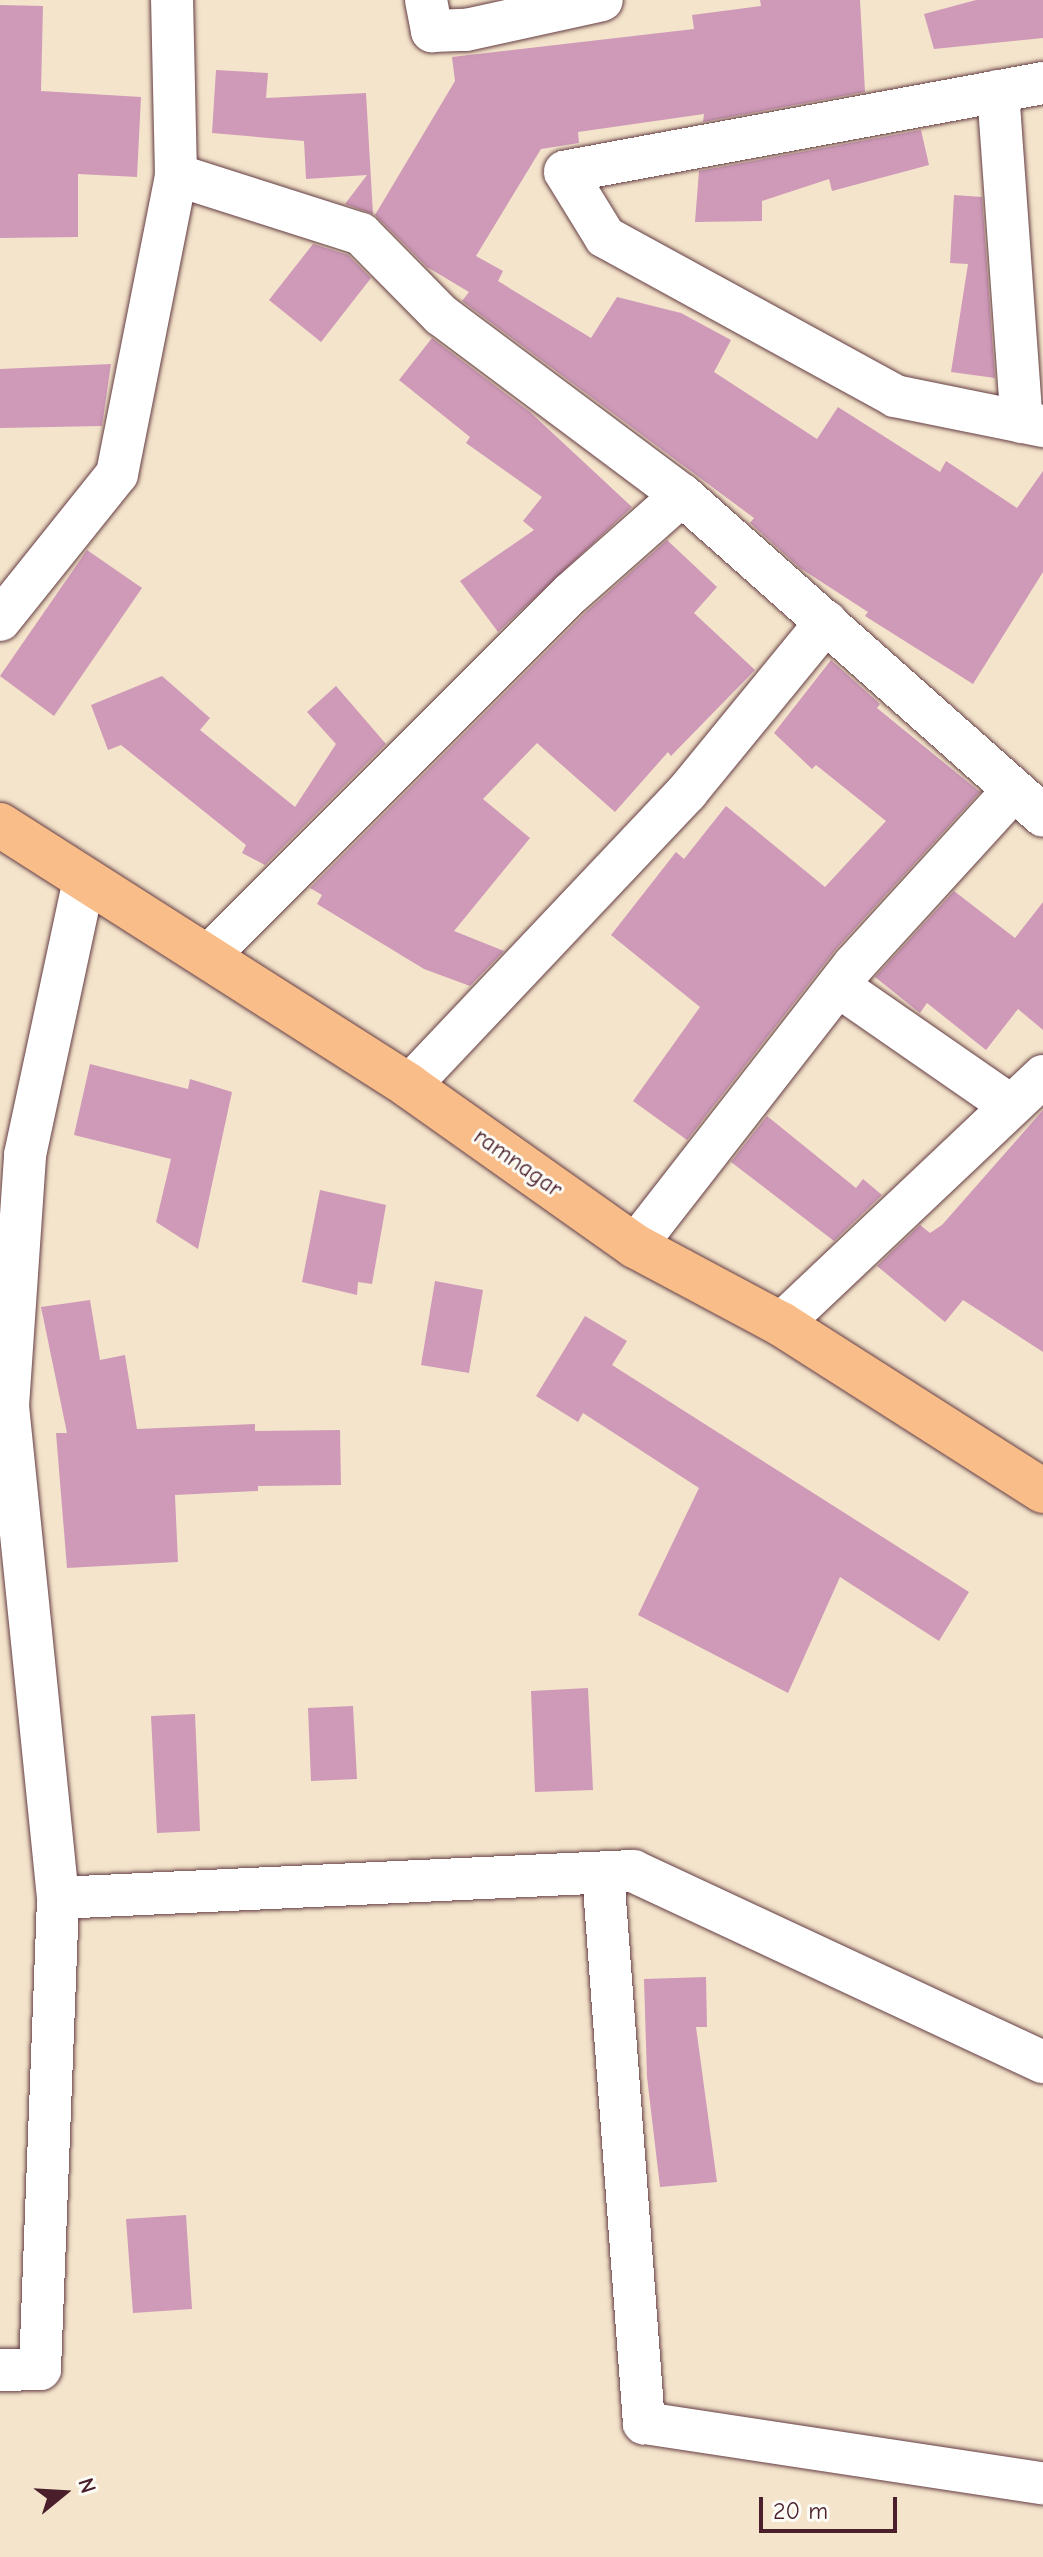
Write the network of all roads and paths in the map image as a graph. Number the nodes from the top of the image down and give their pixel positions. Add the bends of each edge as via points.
1 (172, 0) edge
2 (426, 0) edge
3 (602, 0) edge
4 (1043, 83) edge
5 (998, 91) junction
6 (176, 175) junction
7 (1033, 424) edge
8 (682, 495) junction
9 (0, 620) edge
10 (826, 622) junction
11 (1028, 803) edge
12 (0, 825) edge
13 (84, 879) junction
14 (207, 957) junction
15 (838, 986) junction
16 (1043, 1076) edge
17 (409, 1086) junction
18 (1010, 1105) junction
19 (635, 1246) junction
20 (781, 1324) junction
21 (1043, 1491) edge
22 (603, 1873) junction
23 (58, 1898) junction
24 (1043, 2062) edge
25 (0, 2370) edge
26 (1043, 2483) edge

1 - 6 street
2 - 3 street via 432,31 466,30
4 - 5 street
5 - 7 street
5 - 7 street via 565,172 605,237 895,396
6 - 8 street via 361,234 441,315
6 - 9 street via 117,474
8 - 10 street
8 - 14 street via 570,594
10 - 11 street
10 - 17 street via 687,792
11 - 15 street
12 - 13 main road, ramnagar
13 - 14 main road, ramnagar
13 - 23 street via 25,1155 8,1406
14 - 17 main road, ramnagar
15 - 18 street
15 - 19 street
16 - 18 street
17 - 19 main road, ramnagar
18 - 20 street
19 - 20 main road, ramnagar
20 - 21 main road, ramnagar
22 - 23 street
22 - 24 street via 633,1871
22 - 26 street via 644,2423
23 - 25 street via 40,2369

